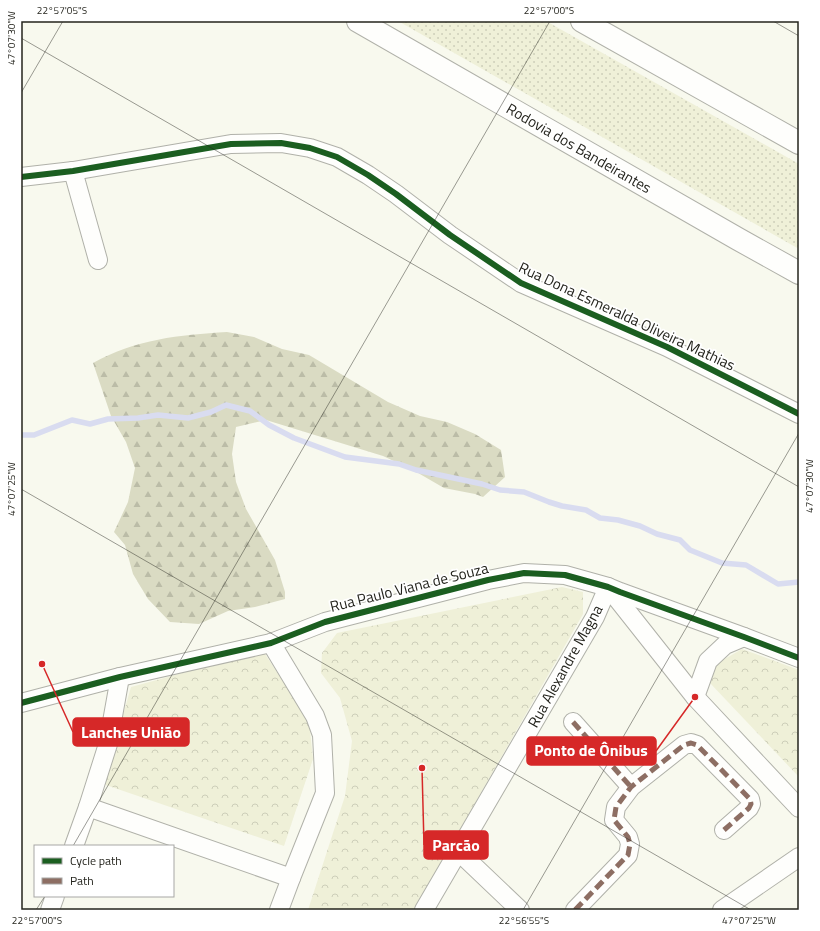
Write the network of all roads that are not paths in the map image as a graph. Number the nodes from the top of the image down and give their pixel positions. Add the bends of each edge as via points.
1 (358, 21) edge
2 (582, 21) edge
3 (799, 143) edge
4 (73, 171) junction
5 (21, 177) edge
6 (98, 260) dead end
7 (799, 273) edge
8 (799, 414) edge
9 (608, 587) junction
10 (744, 636) junction
11 (272, 643) junction
12 (799, 658) edge
13 (120, 677) junction
14 (695, 697) junction
15 (21, 703) edge
16 (573, 722) dead end
17 (631, 787) junction
18 (88, 807) junction
19 (799, 808) edge
20 (724, 830) dead end
21 (74, 845) edge
22 (458, 851) junction
23 (799, 858) edge
24 (291, 878) junction
25 (55, 897) edge
26 (50, 910) edge
27 (279, 910) edge
28 (424, 910) edge
29 (520, 910) edge
30 (575, 910) edge
31 (722, 910) edge

1 - 7 highway, Rodovia dos Bandeirantes
2 - 3 highway
4 - 5 street, Rua Dona Esmeralda Oliveira Mathias
4 - 6 street
4 - 8 street, Rua Dona Esmeralda Oliveira Mathias via 231,144 281,143 310,148 337,157 390,190 521,283 667,347
9 - 10 street, Rua Paulo Viana de Souza
9 - 11 street, Rua Paulo Viana de Souza via 565,575 524,573 325,622
9 - 14 street
9 - 22 street, Rua Alexandre Magna via 595,617
10 - 12 street, Rua Paulo Viana de Souza
10 - 14 street via 725,645 708,661
11 - 13 street, Rua Paulo Viana de Souza
11 - 24 street via 316,716 322,735 325,793
13 - 15 street, Rua Paulo Viana de Souza
13 - 18 street via 108,744
14 - 19 street
16 - 17 street
17 - 20 street via 684,745 697,745 750,799 749,808
17 - 30 street via 616,808 614,820 628,837 628,855
18 - 21 street
18 - 24 street
22 - 28 street, Rua Alexandre Magna
22 - 29 street
23 - 31 street
24 - 27 street
25 - 26 street

